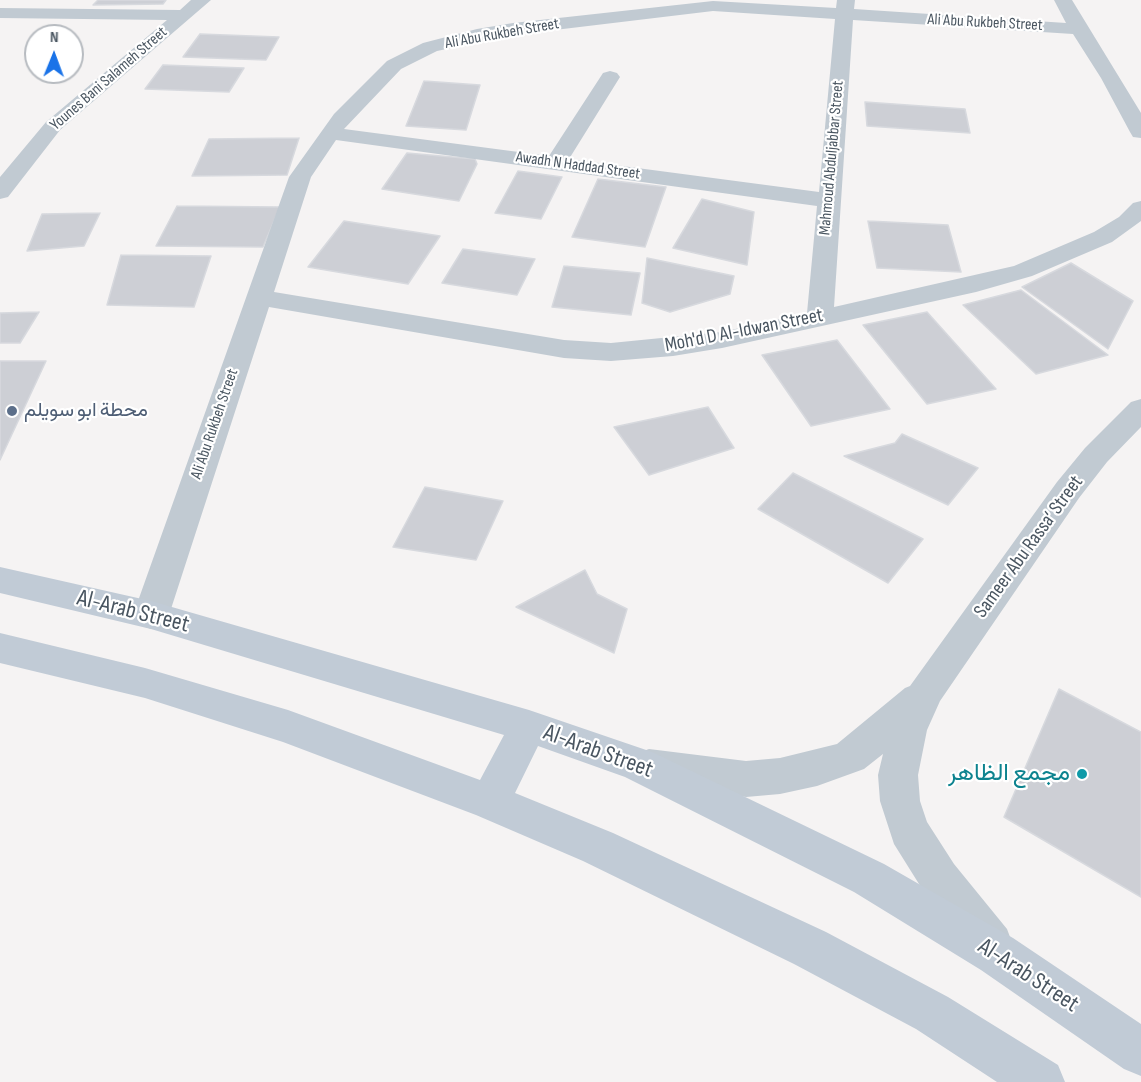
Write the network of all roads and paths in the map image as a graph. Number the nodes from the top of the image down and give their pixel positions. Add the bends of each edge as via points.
1 (202, 0) edge
2 (1063, 0) edge
3 (845, 7) edge
4 (0, 13) edge
5 (183, 15) junction
6 (1079, 29) junction
7 (610, 76) dead end
8 (1141, 132) edge
9 (328, 133) junction
10 (555, 163) junction
11 (0, 192) edge
12 (828, 200) junction
13 (1141, 208) edge
14 (258, 297) junction
15 (820, 317) junction
16 (1141, 410) edge
17 (0, 580) edge
18 (151, 615) junction
19 (0, 648) edge
20 (926, 692) junction
21 (529, 726) junction
22 (638, 764) junction
23 (490, 802) junction
24 (997, 954) junction
25 (1141, 1052) edge
26 (1041, 1082) edge

1 - 5 street, Younes Bani Salameh Street
2 - 6 street
3 - 6 street, Ali Abu Rukbeh Street
3 - 9 street, Ali Abu Rukbeh Street via 713,6 456,39 412,54 394,65
3 - 12 street, Mahmoud Abduljabbar Street
4 - 5 street
5 - 11 street, Younes Bani Salameh Street via 53,126
6 - 8 street
7 - 10 street
9 - 10 street, Awadh N Haddad Street
9 - 14 street, Ali Abu Rukbeh Street via 300,177
10 - 12 street, Awadh N Haddad Street
12 - 15 street, Mahmoud Abduljabbar Street
13 - 15 street, Moh'd D Al-Idwan Street via 1103,237 1023,271
14 - 15 street, Moh'd D Al-Idwan Street via 545,347 611,352 694,345
14 - 18 street, Ali Abu Rukbeh Street
16 - 20 street, Sameer Abu Rassa‘ Street via 1068,490
17 - 18 main road, Al-Arab Street
18 - 21 main road, Al-Arab Street
19 - 23 main road via 145,683 288,727
20 - 22 street, Sameer Abu Rassa‘ Street via 850,757 817,768 746,779
20 - 24 street, Sameer Abu Rassa‘ Street via 902,755 898,775 900,801 921,851
21 - 22 main road, Al-Arab Street
21 - 23 main road
22 - 24 main road, Al-Arab Street via 869,879
23 - 26 main road via 598,847 810,948 932,1013
24 - 25 main road, Al-Arab Street

